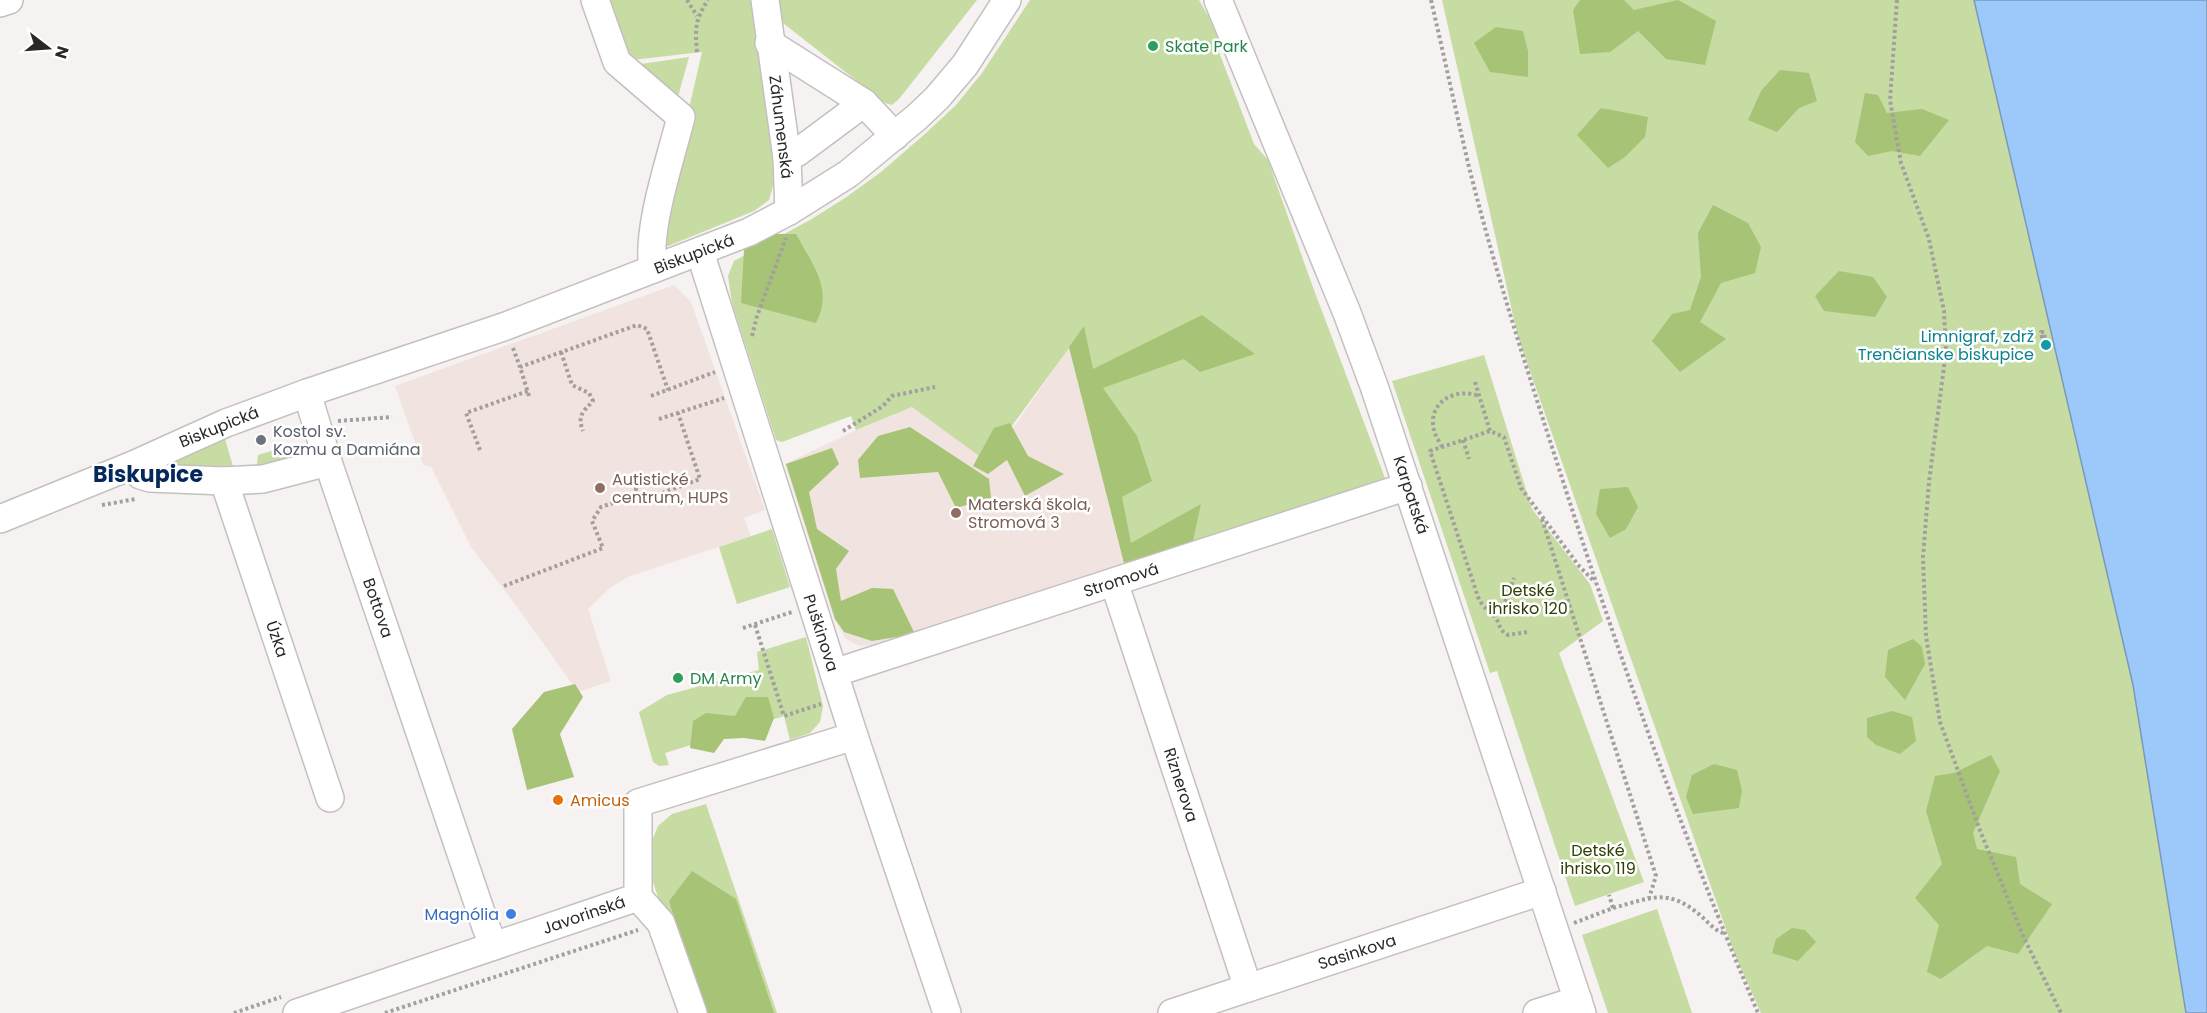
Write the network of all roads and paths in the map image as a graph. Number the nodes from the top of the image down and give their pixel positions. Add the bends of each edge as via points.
1 (9, 0) edge
2 (595, 0) edge
3 (687, 0) edge
4 (708, 0) edge
5 (765, 0) edge
6 (1007, 0) edge
7 (1431, 0) edge
8 (1897, 0) edge
9 (0, 3) edge
10 (1221, 8) edge
11 (697, 16) junction
12 (769, 44) junction
13 (697, 52) dead end
14 (864, 103) junction
15 (895, 136) junction
16 (787, 158) junction
17 (789, 211) junction
18 (786, 238) dead end
19 (700, 252) junction
20 (653, 270) junction
21 (561, 352) junction
22 (742, 356) junction
23 (1475, 382) dead end
24 (935, 387) dead end
25 (668, 390) junction
26 (528, 391) junction
27 (744, 391) junction
28 (307, 393) junction
29 (530, 396) dead end
30 (651, 396) dead end
31 (1479, 396) junction
32 (678, 413) junction
33 (392, 417) dead end
34 (659, 419) dead end
35 (317, 426) junction
36 (843, 431) dead end
37 (1490, 431) junction
38 (583, 432) dead end
39 (1463, 440) junction
40 (1442, 447) junction
41 (480, 450) dead end
42 (1430, 451) junction
43 (1424, 453) dead end
44 (1469, 459) dead end
45 (328, 462) junction
46 (133, 465) junction
47 (225, 481) junction
48 (638, 482) dead end
49 (1408, 486) junction
50 (634, 496) junction
51 (1541, 515) junction
52 (0, 519) edge
53 (1514, 579) dead end
54 (1114, 582) junction
55 (1595, 583) junction
56 (504, 586) dead end
57 (812, 605) junction
58 (1494, 616) junction
59 (755, 625) junction
60 (744, 628) dead end
61 (1527, 632) dead end
62 (838, 685) junction
63 (854, 736) junction
64 (330, 798) dead end
65 (1542, 891) junction
66 (1609, 895) dead end
67 (638, 897) junction
68 (1649, 898) junction
69 (1613, 908) junction
70 (661, 923) junction
71 (1568, 925) dead end
72 (1724, 933) junction
73 (494, 946) junction
74 (1248, 988) junction
75 (1580, 1006) edge
76 (297, 1013) edge
77 (385, 1013) edge
78 (693, 1013) edge
79 (947, 1013) edge
80 (1172, 1013) edge
81 (1538, 1013) edge
82 (1758, 1013) edge
83 (2061, 1013) edge

1 - 9 street
2 - 20 street via 617,62 681,117 655,223
3 - 11 path
4 - 11 path
5 - 12 street, Záhumenská
6 - 15 street, Biskupická via 965,65 937,98
7 - 55 path via 1470,169 1510,314
8 - 83 path via 1890,100 1901,163 1929,239 1946,351 1923,557 1926,636 1940,722 2024,938
10 - 49 street, Karpatská via 1347,313
11 - 13 path
12 - 14 street, Záhumenská
12 - 16 street, Záhumenská
14 - 15 street, Záhumenská
14 - 16 street
15 - 17 street, Biskupická via 848,174
16 - 17 street, Záhumenská
17 - 19 street, Biskupická
18 - 22 path
19 - 20 street, Biskupická
19 - 22 street, Puškinova
20 - 28 street, Biskupická via 506,326
21 - 25 path via 637,325 647,329
21 - 26 path via 520,367
21 - 38 path via 572,385 589,393 593,401 579,422
22 - 25 path
22 - 27 street, Puškinova
23 - 31 path
24 - 36 path via 892,396
25 - 30 path
26 - 29 path
26 - 41 path via 466,413
27 - 32 path
27 - 57 street, Puškinova
28 - 35 street
28 - 46 street, Biskupická via 226,423
31 - 37 path
31 - 40 path via 1460,392 1442,400 1436,408 1434,431
32 - 34 path
32 - 50 path via 700,479 643,500
33 - 35 path
35 - 45 street
37 - 39 path
37 - 51 path via 1504,436 1521,488
39 - 40 path
39 - 44 path
40 - 42 path
42 - 43 path
42 - 58 path via 1478,597 1484,609
45 - 47 street via 263,478
45 - 73 street, Bottova
46 - 47 street via 140,475 150,478
46 - 52 street, Biskupická
47 - 64 street, Úzka
48 - 50 path
49 - 54 street, Stromová
49 - 65 street, Karpatská
50 - 56 path via 601,507 596,514 592,521 603,548
51 - 55 path
51 - 68 path via 1656,876
53 - 58 path
54 - 62 street, Stromová
54 - 74 street, Riznerova
55 - 72 path
57 - 59 path
57 - 62 street, Puškinova
58 - 61 path via 1501,631 1508,635
59 - 60 path
59 - 62 path via 784,716
62 - 63 street, Puškinova
63 - 67 street, Javorinská via 638,803
63 - 79 street, Puškinova
65 - 74 street, Sasinkova
65 - 75 street, Karpatská
66 - 69 path
67 - 70 street
67 - 73 street, Javorinská
68 - 69 path
68 - 72 path via 1673,897
69 - 71 path
70 - 77 path
70 - 78 street
72 - 82 path
73 - 76 street, Javorinská
74 - 80 street, Sasinkova
75 - 81 street, Karpatská

